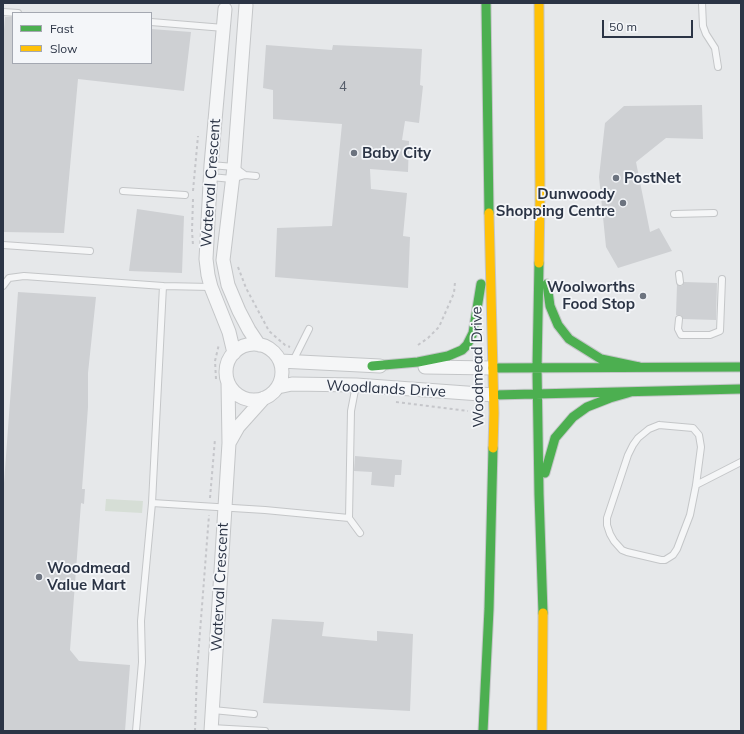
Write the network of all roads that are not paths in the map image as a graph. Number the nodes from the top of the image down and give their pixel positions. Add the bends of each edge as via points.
1 (486, 3) edge
2 (539, 3) edge
3 (702, 3) edge
4 (247, 4) edge
5 (222, 6) edge
6 (152, 22) edge
7 (224, 28) junction
8 (718, 67) dead end
9 (211, 171) junction
10 (233, 173) junction
11 (245, 175) junction
12 (256, 176) dead end
13 (123, 191) dead end
14 (185, 195) dead end
15 (540, 197) junction
16 (714, 213) dead end
17 (674, 214) dead end
18 (489, 216) junction
19 (3, 245) edge
20 (90, 251) dead end
21 (679, 274) dead end
22 (722, 279) dead end
23 (680, 282) dead end
24 (3, 286) edge
25 (163, 286) junction
26 (211, 287) junction
27 (679, 319) dead end
28 (309, 329) dead end
29 (259, 345) junction
30 (234, 353) junction
31 (296, 356) junction
32 (280, 361) junction
33 (372, 366) junction
34 (639, 367) junction
35 (741, 367) edge
36 (493, 368) junction
37 (537, 368) junction
38 (222, 383) junction
39 (356, 386) junction
40 (278, 387) junction
41 (741, 389) edge
42 (632, 392) junction
43 (494, 395) junction
44 (538, 395) junction
45 (264, 398) junction
46 (229, 443) junction
47 (741, 462) edge
48 (696, 485) junction
49 (539, 494) junction
50 (152, 503) junction
51 (224, 507) junction
52 (349, 518) junction
53 (360, 533) dead end
54 (213, 710) junction
55 (254, 714) dead end
56 (211, 729) edge
57 (136, 731) edge
58 (255, 731) edge
59 (265, 731) edge
60 (483, 731) edge
61 (542, 731) edge

1 - 18 main road, Woodmead Drive
2 - 15 main road
3 - 8 lane via 703,26 715,48
4 - 5 street via 233,10
4 - 10 street, Waterval Crescent
5 - 7 street, Waterval Crescent
6 - 7 lane
7 - 9 street, Waterval Crescent
9 - 10 lane
9 - 10 lane
9 - 26 street, Waterval Crescent via 206,259
10 - 11 lane
10 - 11 lane
10 - 29 street, Waterval Crescent via 223,260 228,285 239,311
11 - 12 lane
13 - 14 lane
15 - 34 main road via 547,293 558,325 580,348 601,359
15 - 37 main road
16 - 17 lane
18 - 33 main road via 475,324 467,345 448,356 418,362
18 - 36 main road, Woodmead Drive
19 - 20 lane
21 - 23 lane
22 - 27 lane via 720,331 710,335 681,336 678,329
24 - 25 lane via 9,278 24,276
25 - 26 lane
25 - 50 lane
26 - 30 street, Waterval Crescent via 229,332
28 - 31 lane
29 - 30 street via 250,344
29 - 32 street via 268,348
30 - 38 street via 228,360
31 - 32 street, Woodlands Drive
31 - 33 street, Woodlands Drive
32 - 40 street via 282,370
33 - 36 street, Woodlands Drive
34 - 35 main road
34 - 37 main road
36 - 37 main road
36 - 43 main road, Woodmead Drive
37 - 44 main road
38 - 45 street via 246,399
38 - 46 street, Waterval Crescent
39 - 40 street, Woodlands Drive via 292,384
39 - 43 street, Woodlands Drive
39 - 52 lane via 351,411
40 - 45 street
41 - 42 main road
42 - 44 main road
42 - 49 main road via 587,406 573,417 555,438
43 - 44 main road
43 - 60 main road, Woodmead Drive via 489,609
44 - 49 main road
45 - 46 street, Waterval Crescent via 238,426
46 - 51 street, Waterval Crescent
47 - 48 lane
48 - 48 lane via 690,515 673,555 661,560 627,552 614,541 608,530 607,518 630,450 638,438 649,429 659,425 695,429 699,435 700,447
49 - 61 main road via 543,591
50 - 51 lane
50 - 57 lane via 141,621 142,662
51 - 52 lane
51 - 54 street, Waterval Crescent
52 - 53 lane
54 - 55 lane
54 - 56 street, Waterval Crescent
56 - 58 lane
58 - 59 lane

